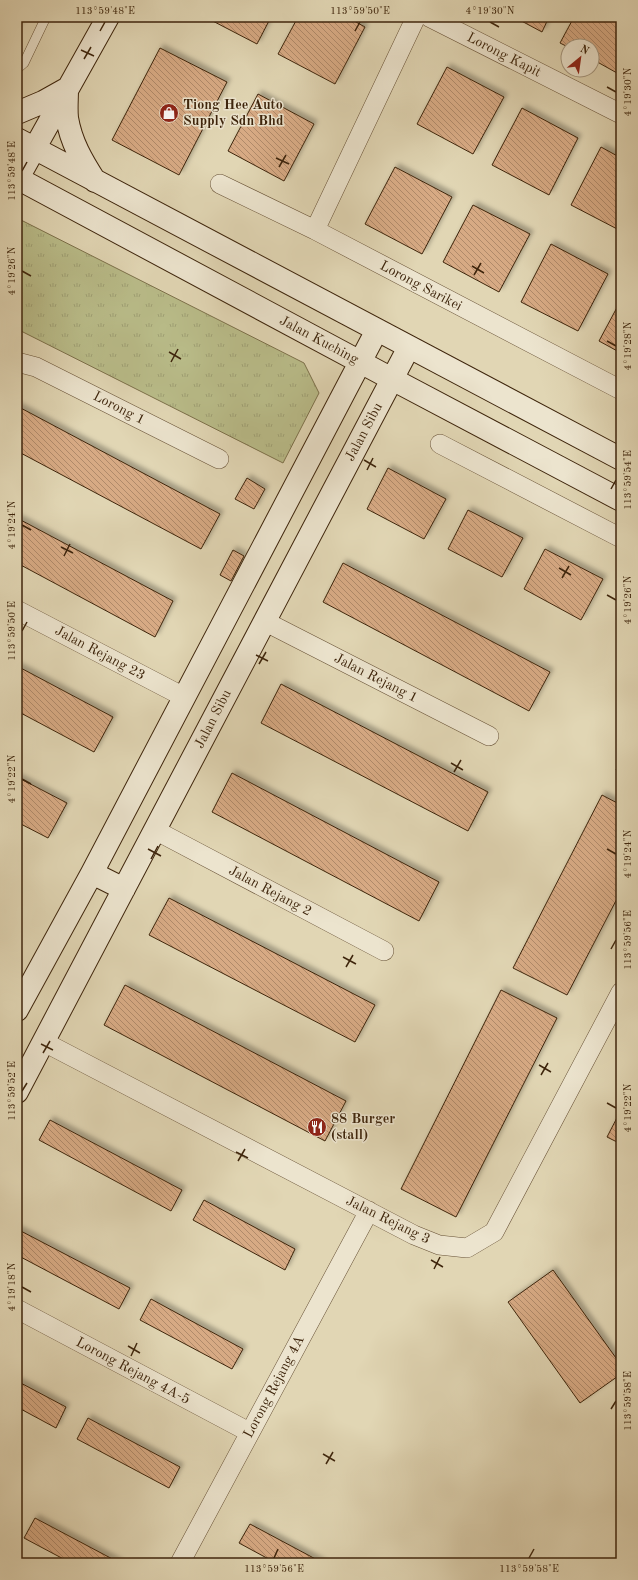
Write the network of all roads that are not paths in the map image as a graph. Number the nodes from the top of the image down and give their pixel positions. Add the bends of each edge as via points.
1 (46, 17) edge
2 (108, 17) edge
3 (416, 17) edge
4 (429, 17) edge
5 (17, 69) edge
6 (68, 88) junction
7 (17, 113) edge
8 (621, 114) edge
9 (26, 144) edge
10 (18, 178) edge
11 (95, 181) junction
12 (220, 184) dead end
13 (315, 230) junction
14 (377, 330) junction
15 (409, 347) junction
16 (17, 362) edge
17 (360, 362) junction
18 (392, 379) junction
19 (621, 390) edge
20 (440, 444) dead end
21 (219, 459) dead end
22 (621, 459) edge
23 (621, 500) edge
24 (621, 538) edge
25 (17, 610) edge
26 (264, 620) junction
27 (184, 697) junction
28 (489, 736) dead end
29 (155, 830) junction
30 (92, 873) junction
31 (124, 889) junction
32 (384, 952) dead end
33 (621, 992) edge
34 (17, 1010) edge
35 (44, 1042) junction
36 (17, 1092) edge
37 (369, 1211) junction
38 (17, 1309) edge
39 (249, 1432) junction
40 (180, 1563) edge

1 - 5 lane via 24,63
2 - 6 street
3 - 13 street
4 - 8 street, Lorong Kapit
6 - 7 street
6 - 9 street
6 - 11 street via 67,116 73,141
9 - 10 street
9 - 11 street
10 - 17 street, Jalan Kuching
11 - 14 street
12 - 13 street, Lorong Sarikei
13 - 19 street, Lorong Sarikei
14 - 15 street
14 - 17 street
15 - 18 street, Jalan Sibu
15 - 22 street
16 - 21 street, Lorong 1 via 36,367
17 - 18 street, Jalan Kuching
17 - 27 street
18 - 23 street, Jalan Kuching
18 - 26 street, Jalan Sibu
20 - 24 street
25 - 27 street, Jalan Rejang 23
26 - 28 street, Jalan Rejang 1
26 - 29 street, Jalan Sibu
27 - 30 street
29 - 31 street, Jalan Sibu
29 - 32 street, Jalan Rejang 2
30 - 31 street
30 - 34 street
31 - 35 street, Jalan Sibu
33 - 37 street, Jalan Rejang 3 via 494,1232 467,1248 439,1245
35 - 36 street, Jalan Sibu
35 - 37 street, Jalan Rejang 3
37 - 39 street, Lorong Rejang 4A
38 - 39 street, Lorong Rejang 4A-5
39 - 40 street, Lorong Rejang 4A

